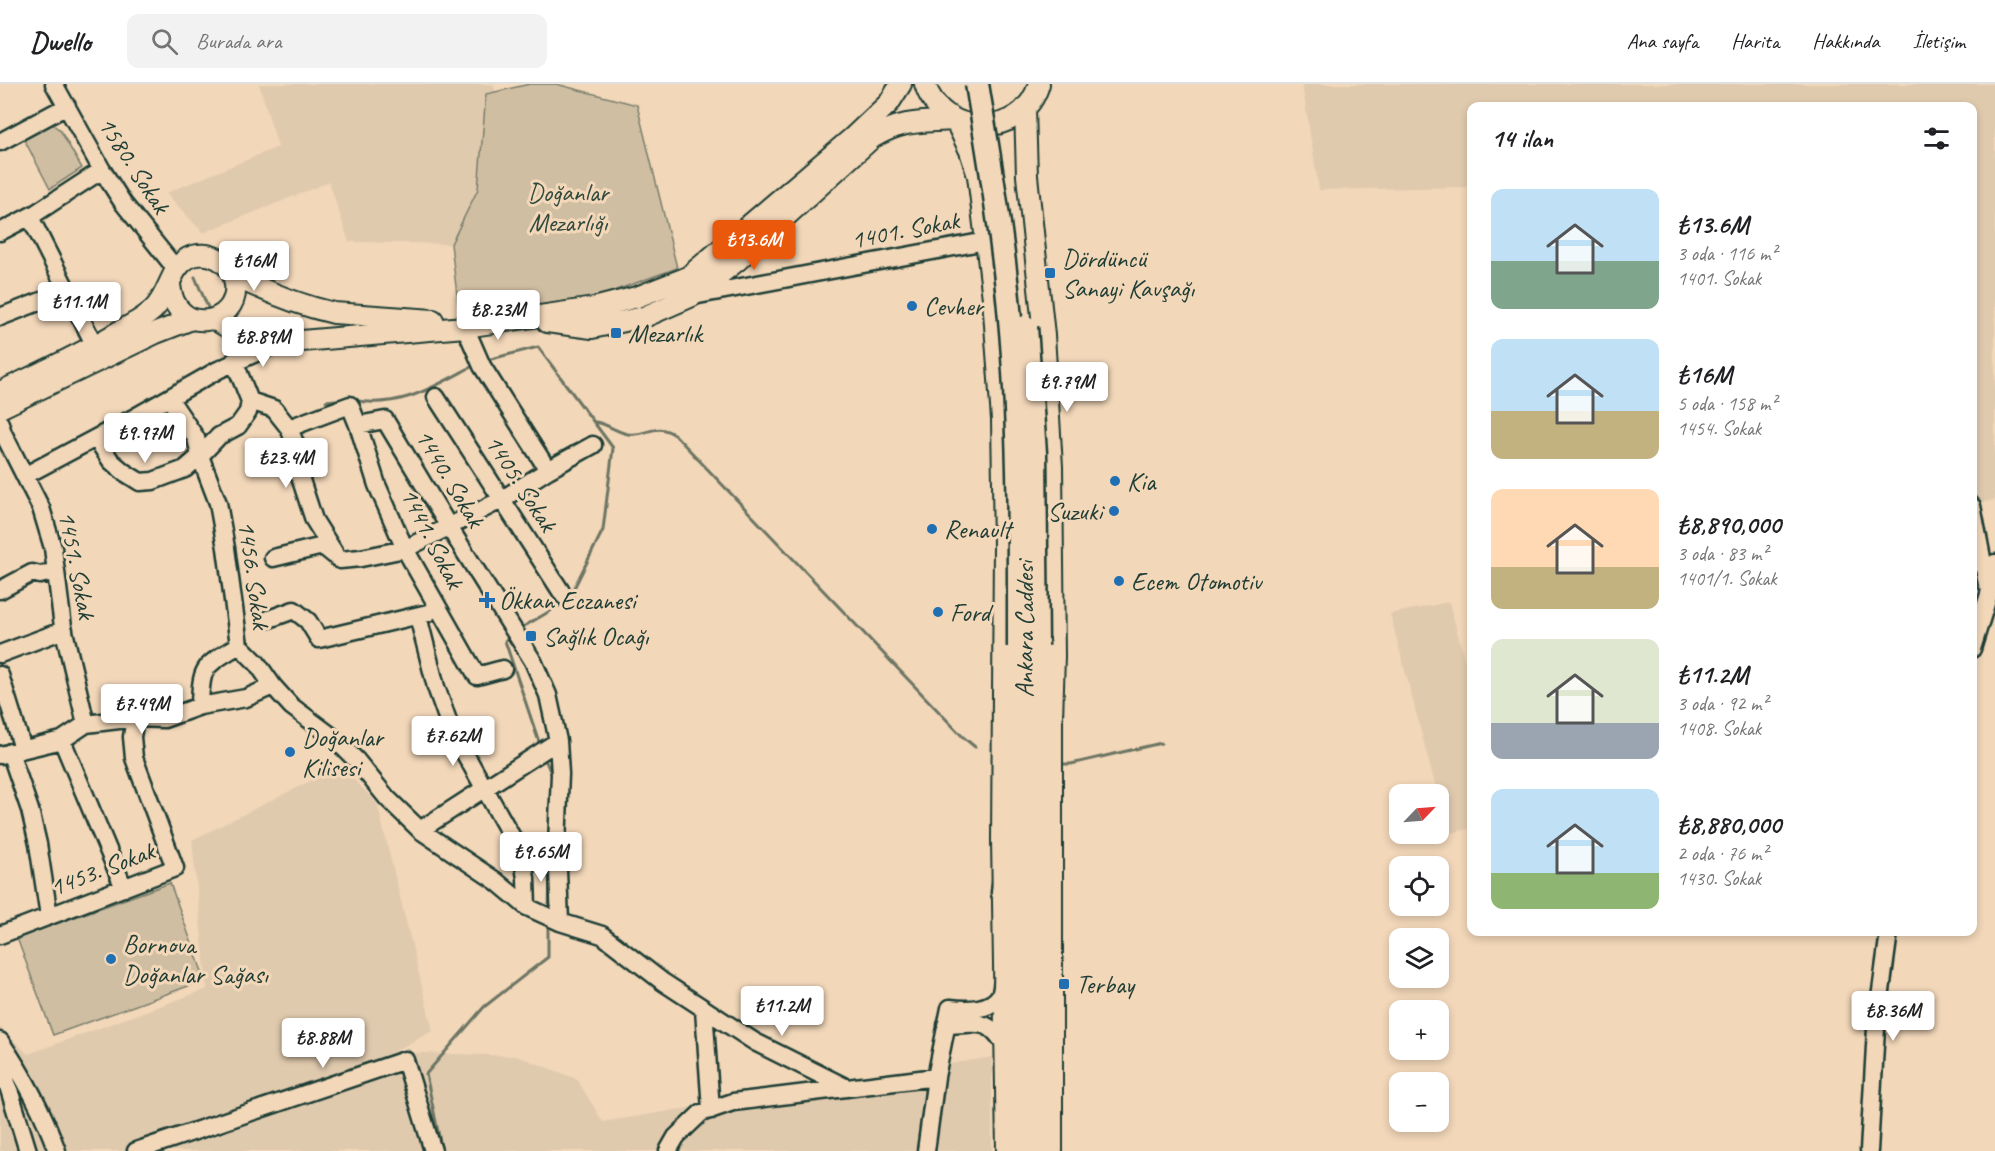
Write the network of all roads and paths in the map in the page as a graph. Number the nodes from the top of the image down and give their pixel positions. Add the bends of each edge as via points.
1 (54, 84) edge
2 (901, 84) edge
3 (925, 84) edge
4 (977, 84) edge
5 (992, 84) edge
6 (1040, 86) edge
7 (67, 106) junction
8 (1025, 108) junction
9 (955, 120) junction
10 (0, 142) edge
11 (102, 170) junction
12 (30, 217) junction
13 (0, 232) edge
14 (986, 241) junction
15 (233, 275) junction
16 (173, 277) junction
17 (67, 291) junction
18 (692, 296) junction
19 (0, 317) edge
20 (527, 318) junction
21 (192, 319) junction
22 (214, 319) junction
23 (465, 327) junction
24 (278, 343) junction
25 (95, 346) junction
26 (234, 361) junction
27 (0, 392) edge
28 (436, 397) dead end
29 (170, 398) junction
30 (250, 401) junction
31 (0, 408) edge
32 (0, 423) edge
33 (358, 425) junction
34 (289, 428) junction
35 (96, 438) junction
36 (593, 445) dead end
37 (200, 456) junction
38 (548, 470) junction
39 (26, 475) junction
40 (501, 500) junction
41 (449, 527) junction
42 (1977, 529) edge
43 (405, 549) junction
44 (273, 558) dead end
45 (340, 560) junction
46 (1995, 563) edge
47 (56, 571) junction
48 (0, 590) edge
49 (1991, 594) edge
50 (564, 596) dead end
51 (437, 604) junction
52 (418, 616) junction
53 (269, 619) dead end
54 (64, 630) junction
55 (1977, 635) edge
56 (239, 645) junction
57 (1028, 647) junction
58 (0, 654) edge
59 (503, 669) dead end
60 (0, 675) edge
61 (273, 686) junction
62 (200, 706) junction
63 (135, 718) junction
64 (1052, 719) junction
65 (86, 724) junction
66 (1020, 730) junction
67 (62, 740) junction
68 (558, 741) junction
69 (11, 752) edge
70 (486, 788) junction
71 (1037, 821) junction
72 (420, 830) junction
73 (124, 888) junction
74 (1003, 893) junction
75 (527, 907) junction
76 (49, 916) junction
77 (560, 922) junction
78 (0, 935) edge
79 (1888, 936) edge
80 (1005, 974) junction
81 (704, 1009) junction
82 (948, 1016) junction
83 (0, 1041) edge
84 (1006, 1048) junction
85 (0, 1060) edge
86 (936, 1077) junction
87 (847, 1088) junction
88 (711, 1110) junction
89 (28, 1151) edge
90 (57, 1151) edge
91 (136, 1151) edge
92 (433, 1151) edge
93 (668, 1151) edge
94 (926, 1151) edge
95 (1007, 1151) edge
96 (1021, 1151) edge
97 (1037, 1151) edge
98 (1052, 1151) edge
99 (1869, 1151) edge

1 - 7 street, 1580. Sokak
2 - 20 main road via 889,103 852,139 688,277 637,297 594,308
3 - 9 main road, Ankara Caddesi via 940,110
4 - 57 highway, Ankara Caddesi, bridge via 997,200 1010,320
5 - 57 highway, Ankara Caddesi, bridge via 1013,201 1035,453
6 - 8 main road
7 - 10 street
7 - 11 street, 1580. Sokak
8 - 9 main road via 1008,121 987,127
8 - 64 main road, Ankara Caddesi via 1027,176 1044,335 1052,467
9 - 14 main road, Ankara Caddesi via 978,176
9 - 18 main road via 908,123 888,128 872,138 738,260
11 - 12 street
11 - 16 street, 1580. Sokak
12 - 13 street
12 - 17 street
14 - 18 street, 1401. Sokak
14 - 74 main road, Ankara Caddesi via 1002,420
15 - 16 main road via 219,259 198,255 188,258
15 - 22 main road via 235,296 223,314
15 - 23 main road via 294,303 328,312 447,321
16 - 21 main road via 171,296 183,314
16 - 25 main road via 163,299 152,311
17 - 19 street
17 - 25 street
18 - 20 main road via 644,317 592,328
20 - 23 main road
21 - 22 main road
21 - 31 main road
22 - 24 main road via 234,332
23 - 24 main road
23 - 38 street via 482,366
24 - 26 street
25 - 27 main road
26 - 29 street
26 - 30 street
28 - 40 street, 1405. Sokak
29 - 35 street
29 - 37 street, 1456. Sokak via 193,432
30 - 34 street via 274,409
30 - 37 street via 238,426 219,436
32 - 39 street, 1451. Sokak
33 - 34 street via 350,405
33 - 41 street, 1440. Sokak via 385,420
33 - 43 street, 1441. Sokak via 377,485
34 - 45 street via 302,461 300,477 314,520
35 - 37 street via 111,461 140,482 185,469
35 - 39 street
36 - 38 street
37 - 56 street, 1456. Sokak via 218,502
38 - 40 street
39 - 47 street, 1451. Sokak via 41,508
40 - 41 street
40 - 50 street, 1405. Sokak
41 - 43 street
41 - 68 street, 1440. Sokak via 533,661 548,696
42 - 49 street
43 - 45 street
43 - 51 street, 1441. Sokak
44 - 45 street via 323,546
46 - 49 street
47 - 48 street via 32,573
47 - 54 street, 1451. Sokak
49 - 55 street
51 - 52 street via 427,614
51 - 59 street, 1441. Sokak via 477,676
52 - 53 street via 319,639 308,621 294,610
52 - 70 street via 451,729
54 - 58 street
54 - 65 street, 1451. Sokak
56 - 61 street, 1456. Sokak via 258,663
56 - 62 street via 206,667
57 - 66 highway, Ankara Caddesi
57 - 71 highway, Ankara Caddesi
60 - 69 street
61 - 62 street via 246,698
61 - 72 street, 1456. Sokak via 291,706 334,738
62 - 63 street via 164,719
63 - 65 street
63 - 73 street, 1453. Sokak via 134,758 175,868
64 - 71 highway
64 - 98 main road, Ankara Caddesi
65 - 67 street
66 - 74 highway
66 - 96 highway, Ankara Caddesi
67 - 69 street
67 - 73 street
68 - 70 street
68 - 77 street, 1440. Sokak
69 - 76 street via 38,843
70 - 72 street
70 - 75 street via 522,855
71 - 97 highway, Ankara Caddesi
72 - 75 street, 1456. Sokak
73 - 76 street, 1453. Sokak
74 - 80 main road, Ankara Caddesi
75 - 77 street, 1456. Sokak
76 - 78 street, 1453. Sokak
77 - 81 street, 1456. Sokak via 602,935
79 - 99 street via 1876,1028
80 - 82 street via 1000,996 988,1005
80 - 84 main road, Ankara Caddesi
81 - 87 street, 1456. Sokak via 755,1042
81 - 88 street
82 - 84 street via 989,1026
82 - 86 street
83 - 90 street via 39,1104
84 - 95 main road, Ankara Caddesi
85 - 89 street
86 - 87 street
86 - 94 street
87 - 88 street via 733,1102
88 - 93 street via 701,1113 676,1137
91 - 92 street via 405,1060

